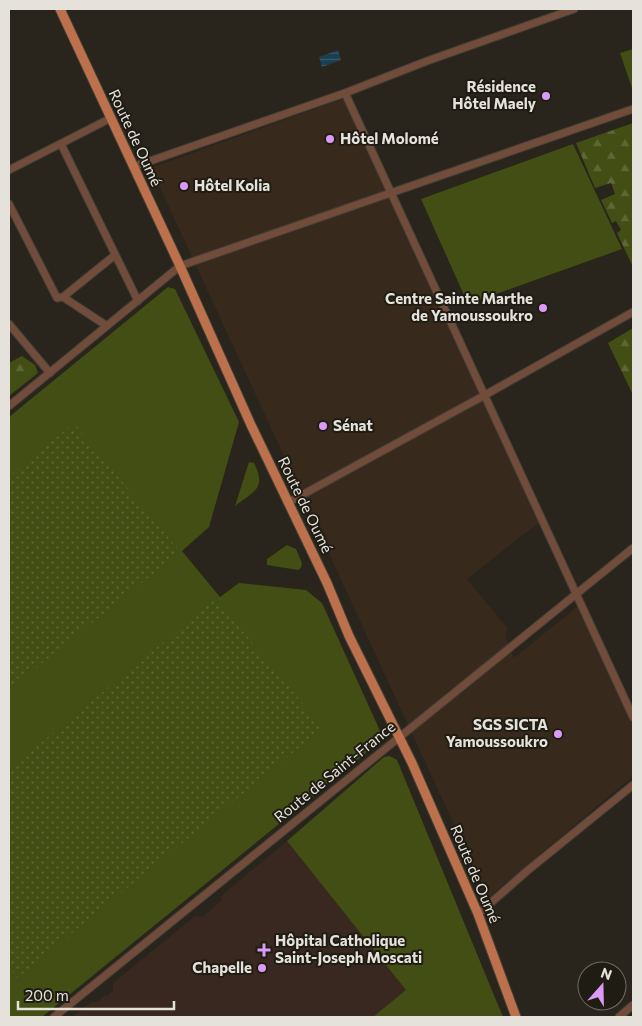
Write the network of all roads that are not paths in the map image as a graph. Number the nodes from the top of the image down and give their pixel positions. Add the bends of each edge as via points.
1 (60, 9) edge
2 (574, 9) edge
3 (345, 93) junction
4 (633, 109) edge
5 (111, 118) junction
6 (61, 144) junction
7 (133, 167) junction
8 (9, 170) edge
9 (392, 193) junction
10 (9, 204) edge
11 (115, 255) junction
12 (180, 266) junction
13 (63, 297) junction
14 (138, 301) junction
15 (633, 312) edge
16 (9, 324) edge
17 (107, 326) junction
18 (50, 373) junction
19 (485, 395) junction
20 (9, 406) edge
21 (289, 502) junction
22 (633, 548) edge
23 (576, 596) junction
24 (633, 717) edge
25 (399, 737) junction
26 (633, 785) edge
27 (478, 914) junction
28 (633, 1005) edge
29 (54, 1017) edge
30 (516, 1017) edge
31 (619, 1017) edge

1 - 5 main road, Route de Oumé
2 - 3 street
3 - 7 street
3 - 9 street
4 - 9 street
5 - 6 street
5 - 7 main road, Route de Oumé
6 - 8 street
6 - 11 street
7 - 12 main road, Route de Oumé
9 - 12 street
9 - 19 street
10 - 13 street via 57,298
11 - 13 street
11 - 14 street
12 - 14 street
12 - 21 main road, Route de Oumé
13 - 17 street
14 - 17 street
15 - 19 street
16 - 18 street
17 - 18 street
18 - 20 street
19 - 21 street
19 - 23 street
21 - 25 main road, Route de Oumé
22 - 23 street, Route de Saint-France
23 - 24 street
23 - 25 street, Route de Saint-France
25 - 27 main road, Route de Oumé
25 - 29 street, Route de Saint-France
26 - 27 street
27 - 30 main road, Route de Oumé
28 - 31 street

